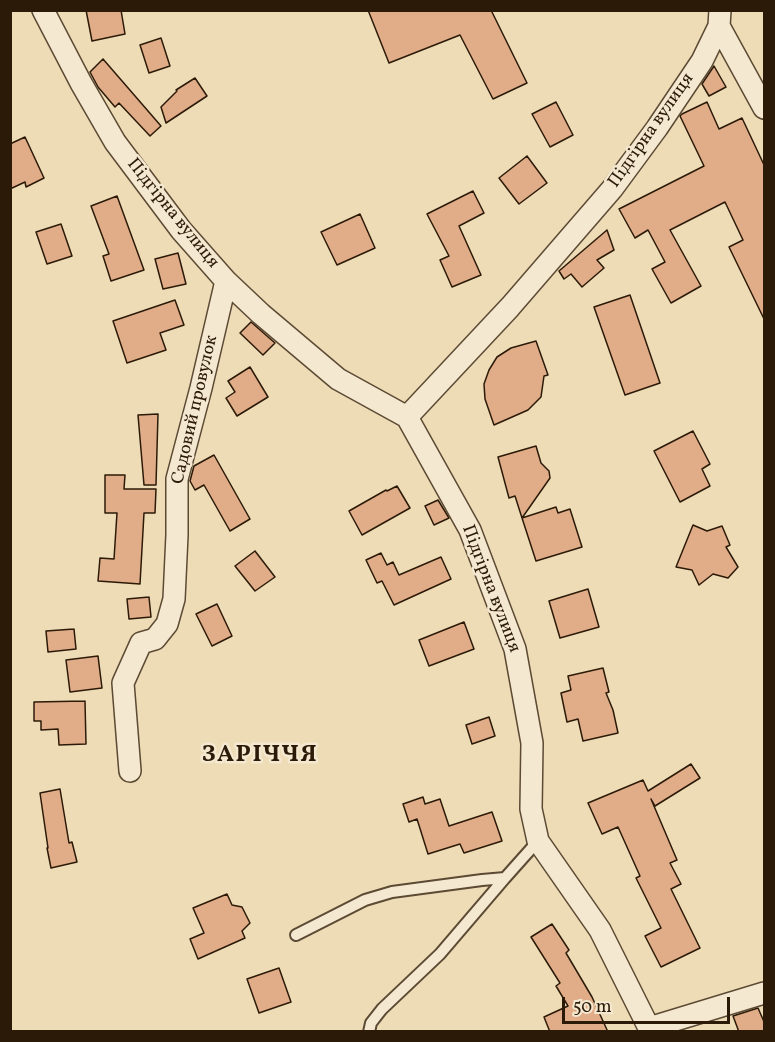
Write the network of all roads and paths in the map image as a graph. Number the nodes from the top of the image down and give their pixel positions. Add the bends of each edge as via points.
1 (43, 10) edge
2 (720, 18) edge
3 (761, 97) edge
4 (226, 281) junction
5 (407, 417) junction
6 (130, 771) dead end
7 (538, 841) junction
8 (505, 878) junction
9 (296, 935) dead end
10 (765, 993) edge
11 (649, 1030) edge
12 (369, 1032) edge

1 - 4 street, Підгірна вулиця via 115,142 181,230
2 - 3 street
2 - 5 street, Підгірна вулиця via 702,61 612,189 510,307
4 - 5 street, Підгірна вулиця via 338,379
4 - 6 street, Садовий провулок via 177,479 174,599 167,624 155,639 141,643 123,683
5 - 7 street, Підгірна вулиця via 470,530 515,649 532,743 531,809
7 - 8 lane
7 - 11 street, Підгірна вулиця via 600,930
8 - 9 lane via 392,892 364,900
8 - 12 lane via 440,954 382,1009
10 - 11 street

